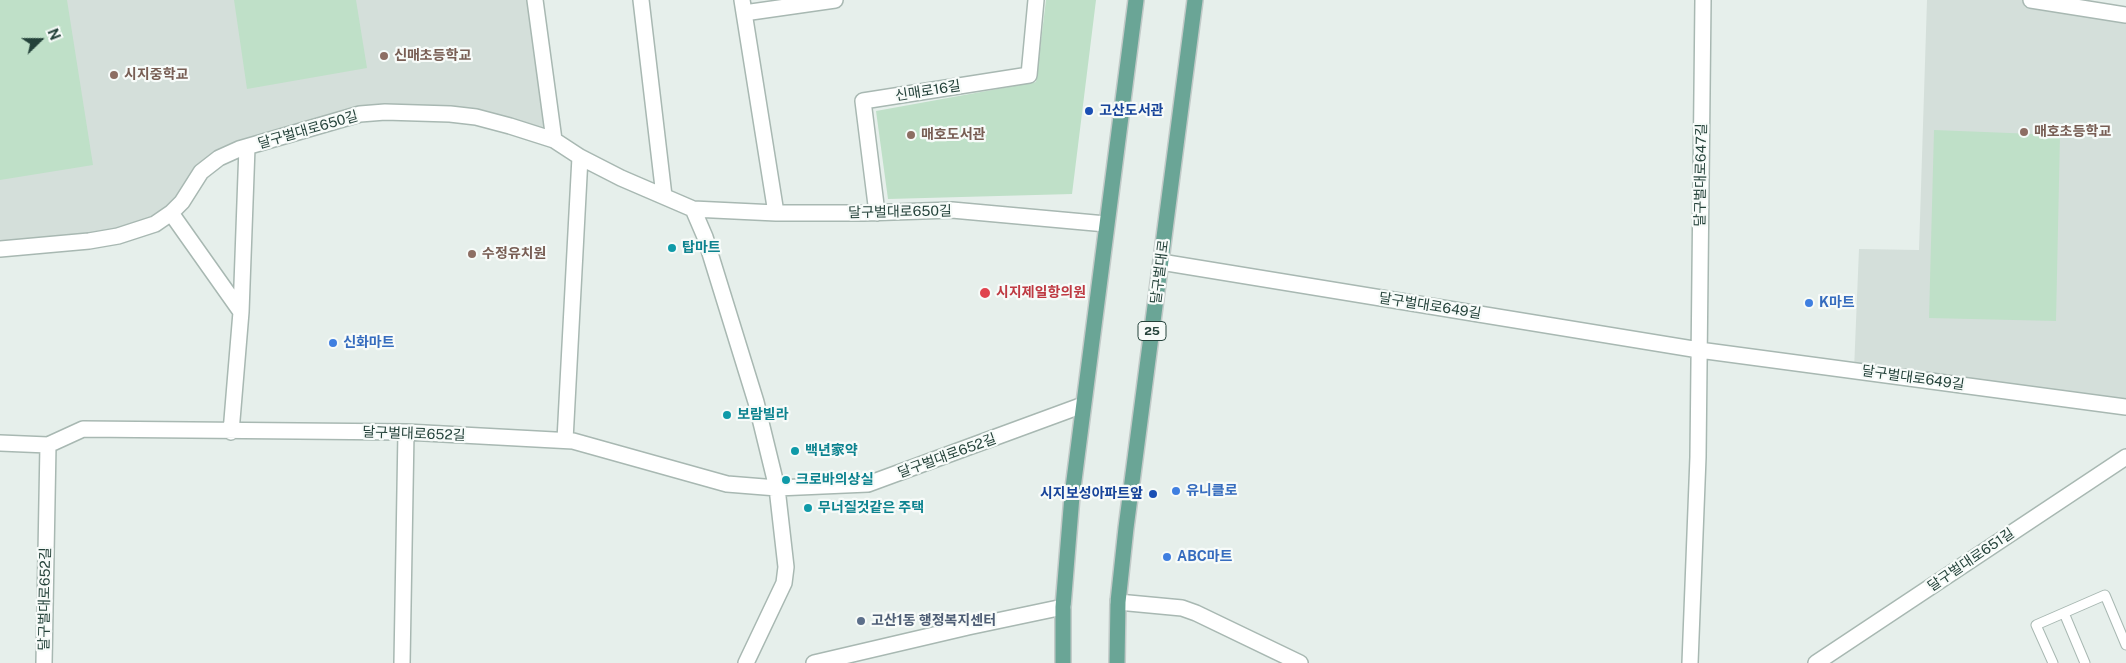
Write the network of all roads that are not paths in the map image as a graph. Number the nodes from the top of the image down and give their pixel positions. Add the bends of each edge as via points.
1 (534, 0) edge
2 (641, 0) edge
3 (835, 0) edge
4 (1036, 0) edge
5 (1136, 0) edge
6 (1195, 0) edge
7 (1703, 0) edge
8 (2031, 0) edge
9 (743, 7) edge
10 (2126, 15) edge
11 (554, 140) junction
12 (248, 147) junction
13 (580, 157) junction
14 (664, 196) junction
15 (692, 208) junction
16 (776, 213) junction
17 (877, 213) junction
18 (172, 214) junction
19 (1106, 224) junction
20 (0, 249) edge
21 (1161, 262) junction
22 (241, 312) junction
23 (1699, 350) junction
24 (1083, 405) junction
25 (2126, 407) edge
26 (231, 432) junction
27 (406, 432) junction
28 (565, 440) junction
29 (0, 443) edge
30 (48, 445) junction
31 (2126, 457) edge
32 (776, 488) junction
33 (1118, 602) junction
34 (1063, 607) junction
35 (2064, 613) junction
36 (2126, 645) edge
37 (44, 663) edge
38 (402, 663) edge
39 (746, 663) edge
40 (814, 663) edge
41 (1063, 663) edge
42 (1117, 663) edge
43 (1300, 663) edge
44 (1690, 663) edge
45 (1816, 663) edge
46 (2053, 663) edge
47 (2085, 663) edge

1 - 11 street
2 - 14 street
3 - 9 street
4 - 17 street, 신매로16길 via 1029,75 863,101
5 - 19 main road
6 - 21 main road, 달구벌대로 / 25
7 - 23 street, 달구벌대로647길
8 - 10 street
9 - 16 street
11 - 12 street, 달구벌대로650길 via 476,117 385,112 360,114
11 - 13 street, 달구벌대로650길
12 - 18 street, 달구벌대로650길 via 220,158 201,172
12 - 22 street
13 - 14 street, 달구벌대로650길
13 - 28 street
14 - 15 street, 달구벌대로650길
15 - 16 street, 달구벌대로650길
15 - 32 street via 705,237 756,402
16 - 17 street, 달구벌대로650길
17 - 19 street, 달구벌대로650길 via 952,210
18 - 20 street, 달구벌대로650길 via 155,224 89,242
18 - 22 street
19 - 24 main road
21 - 23 street, 달구벌대로649길
21 - 33 main road, 달구벌대로 / 25
22 - 26 street
23 - 25 street, 달구벌대로649길
23 - 44 street
24 - 32 street, 달구벌대로652길 via 868,484
24 - 34 main road
26 - 27 street, 달구벌대로652길
26 - 30 street, 달구벌대로652길 via 83,429
27 - 28 street, 달구벌대로652길
27 - 38 street
28 - 32 street, 달구벌대로652길 via 727,484
29 - 30 street, 달구벌대로652길
30 - 37 street, 달구벌대로652길
31 - 45 street, 달구벌대로651길
32 - 39 street via 786,567 784,583
33 - 42 main road, 달구벌대로 / 25
33 - 43 street via 1182,608
34 - 40 street
34 - 41 main road
35 - 36 lane via 2105,595
35 - 46 lane via 2036,625
35 - 47 lane

